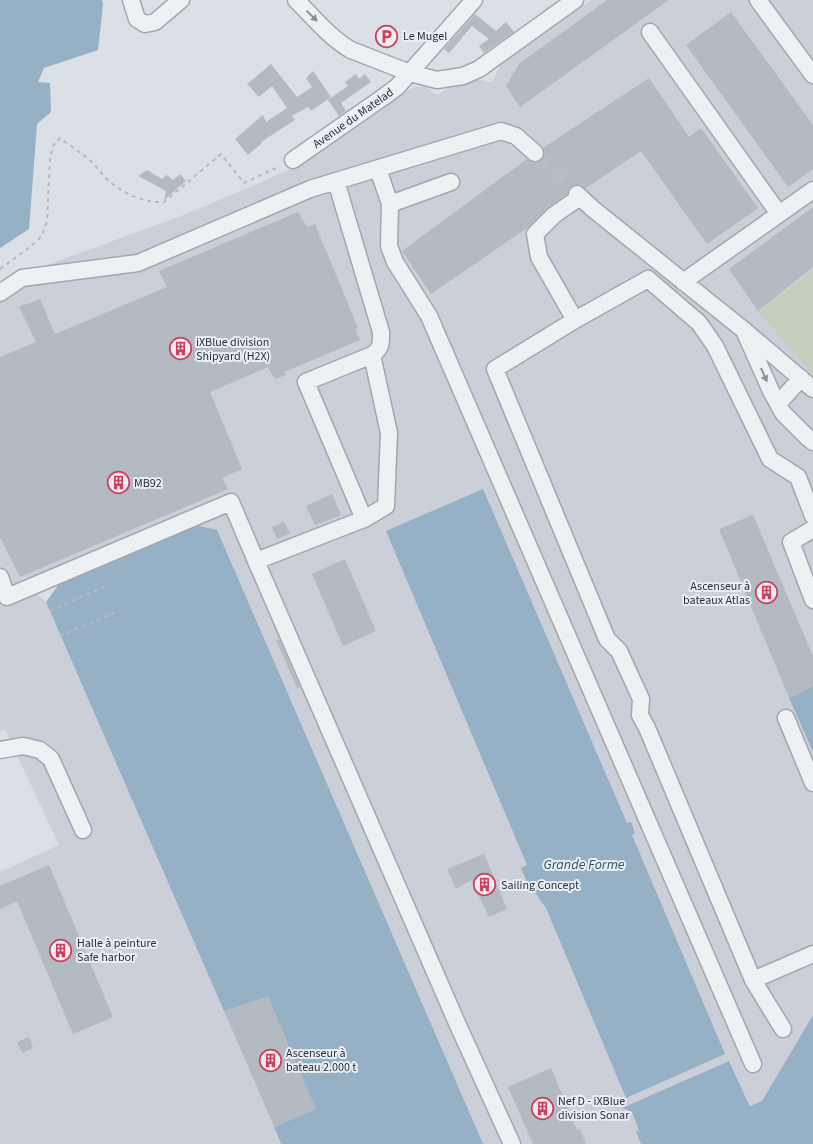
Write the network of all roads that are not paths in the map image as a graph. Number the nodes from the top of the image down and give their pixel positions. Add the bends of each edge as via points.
1 (131, 0) edge
2 (181, 0) edge
3 (296, 0) edge
4 (474, 0) edge
5 (575, 0) edge
6 (758, 0) edge
7 (650, 32) dead end
8 (410, 73) junction
9 (813, 75) edge
10 (536, 153) tunnel mouth
11 (293, 160) road end
12 (378, 169) junction
13 (336, 180) junction
14 (450, 182) dead end
15 (813, 190) edge
16 (390, 204) junction
17 (779, 214) junction
18 (683, 282) junction
19 (0, 293) edge
20 (575, 320) junction
21 (745, 331) junction
22 (372, 355) junction
23 (807, 383) edge
24 (778, 404) junction
25 (813, 442) edge
26 (813, 516) edge
27 (364, 519) junction
28 (813, 529) edge
29 (256, 561) junction
30 (2, 585) edge
31 (813, 600) edge
32 (786, 718) dead end
33 (0, 750) edge
34 (813, 783) edge
35 (83, 830) dead end
36 (813, 954) edge
37 (753, 980) junction
38 (783, 1029) dead end
39 (753, 1064) dead end
40 (512, 1144) edge

1 - 2 street via 137,19 145,24 155,22
3 -> 8 street via 345,47
4 - 8 street, Avenue du Matelad
5 - 8 street via 479,69 463,76 437,80
6 - 9 street
7 - 17 street
8 - 11 street, Avenue du Matelad via 397,87
10 - 12 street via 516,136 501,131
12 - 13 street
12 - 16 street
13 - 19 street via 138,263 22,278
13 - 22 street via 381,332 381,345
14 - 16 street
15 - 17 street
16 - 39 street via 389,246 395,262 429,316
17 - 18 street
18 - 20 street via 578,196 535,234 539,257
18 - 21 street
20 - 26 street via 648,279 705,331 770,459 798,477
20 - 37 street via 495,369 607,639 619,651 641,699 640,715
21 - 23 street
21 -> 24 street
22 - 27 street via 389,433 386,506
22 - 27 street via 306,382
23 - 24 street
24 - 25 street via 782,413
27 - 29 street
28 - 31 street via 791,542
29 - 30 street via 231,502 8,597
29 - 40 street
32 - 34 street
33 - 35 street via 23,746 40,750 51,759
36 - 37 street
37 - 38 street

